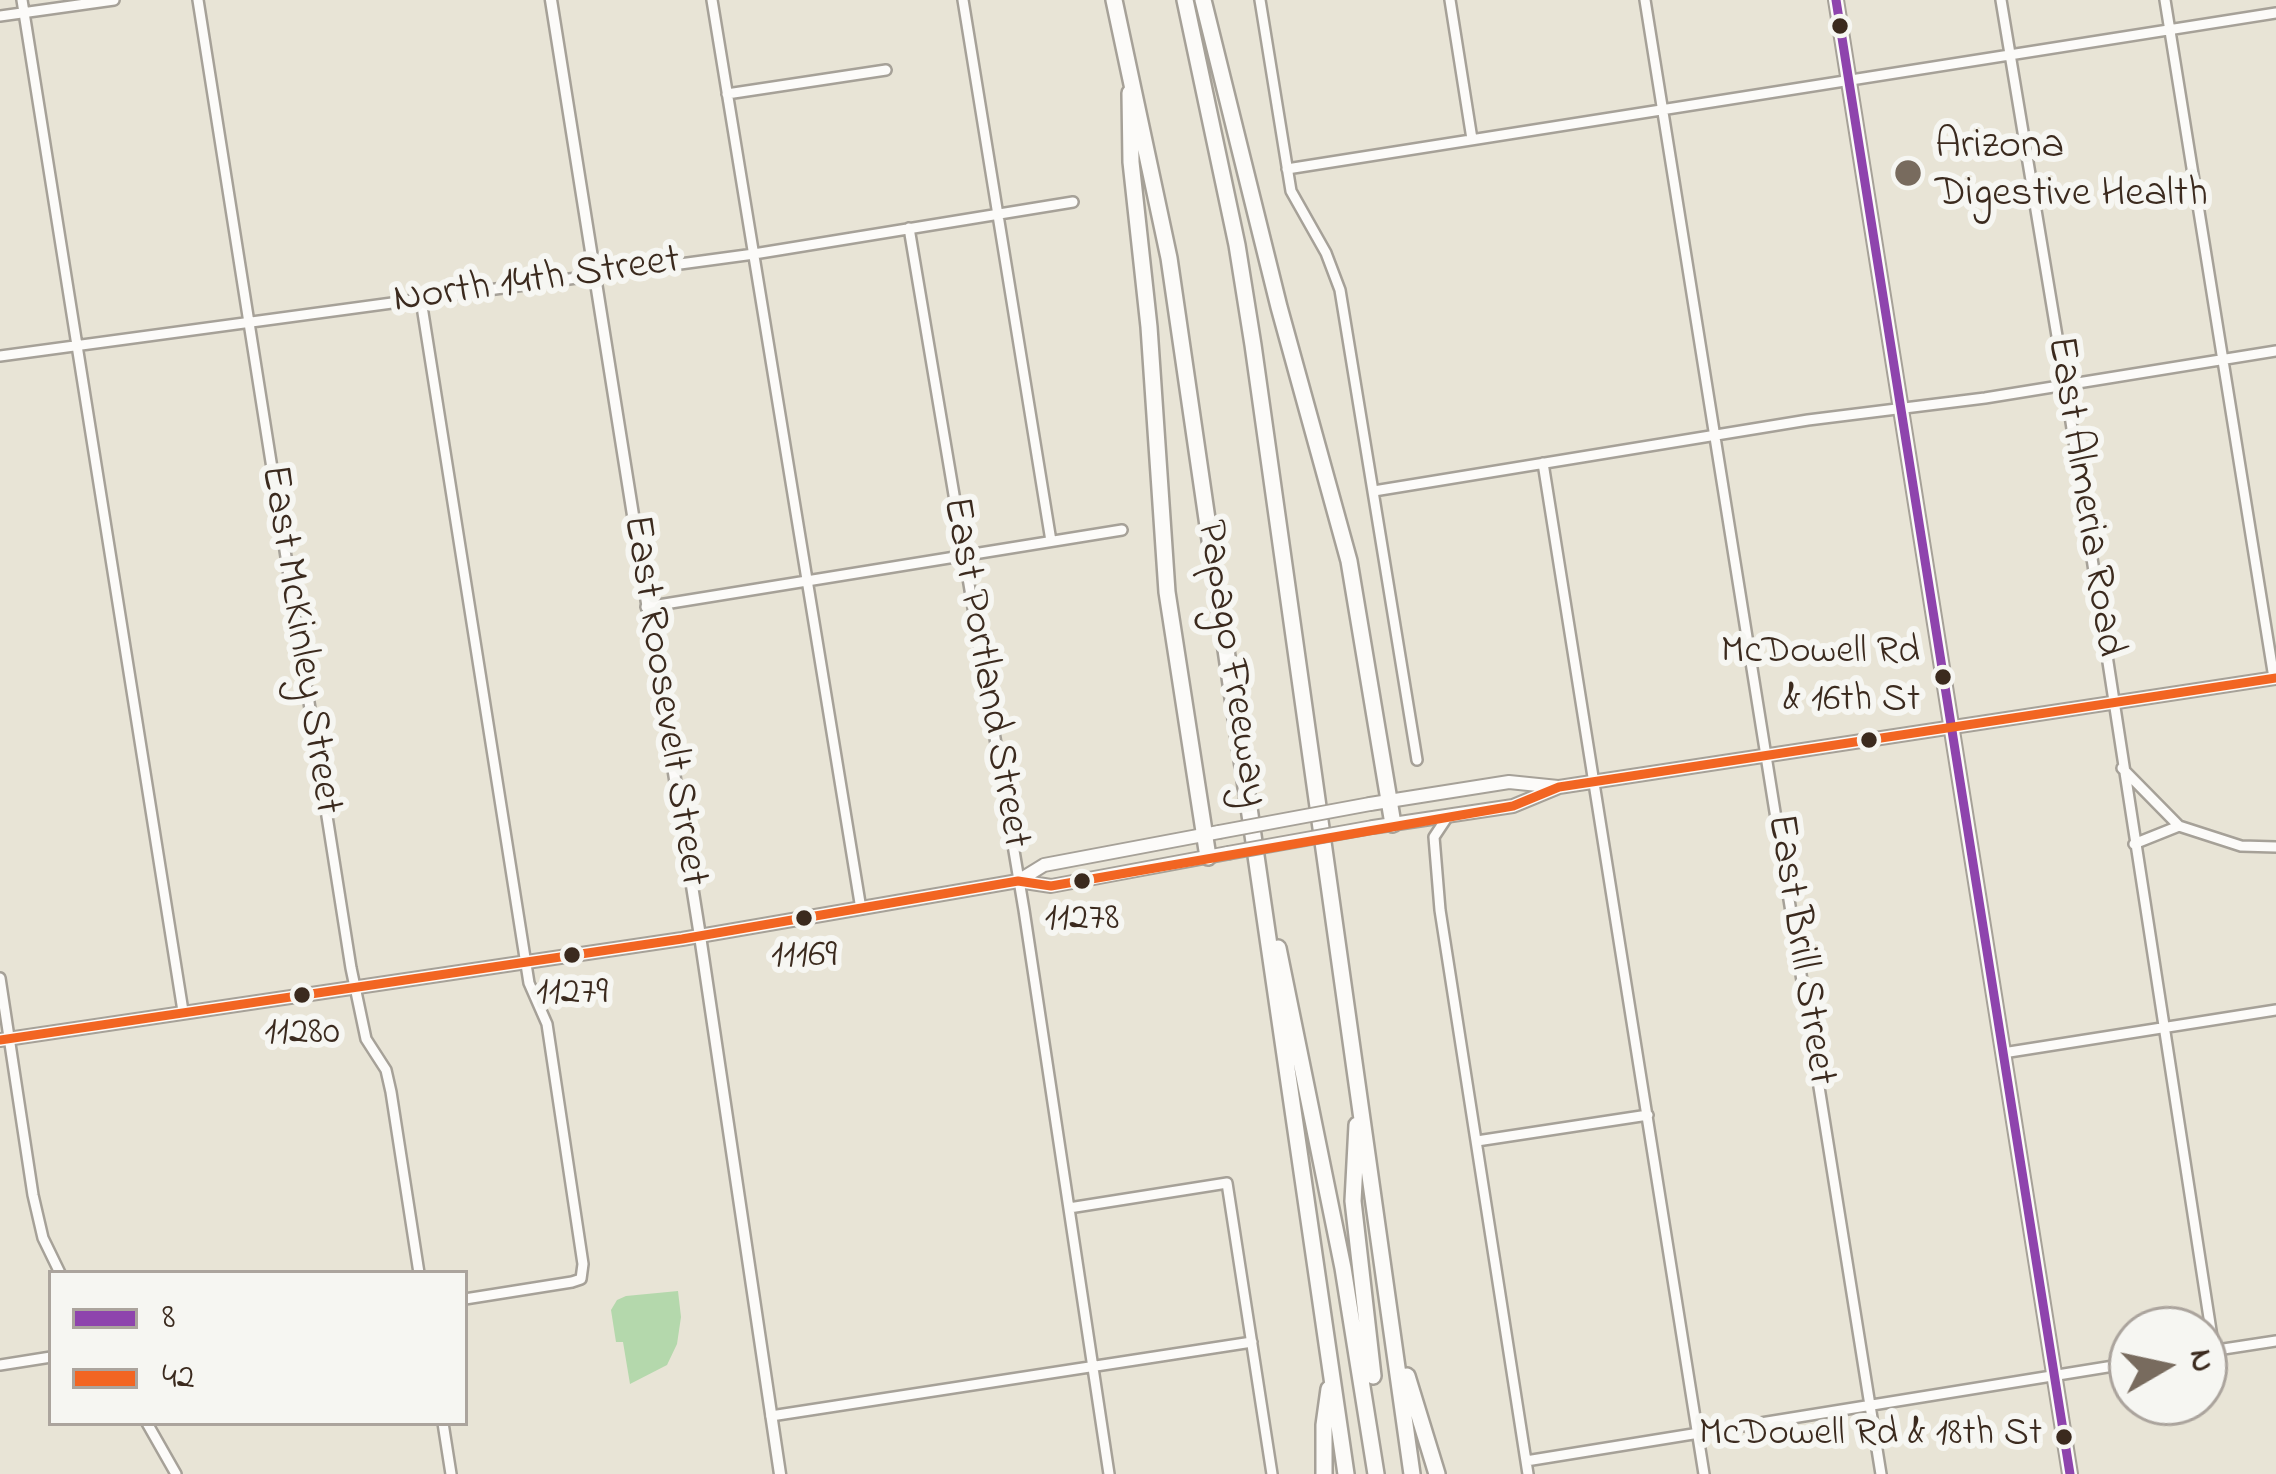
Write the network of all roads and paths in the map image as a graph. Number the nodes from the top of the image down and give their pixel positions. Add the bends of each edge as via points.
1 (114, 0) edge
2 (198, 0) edge
3 (551, 0) edge
4 (712, 0) edge
5 (963, 0) edge
6 (1114, 0) edge
7 (1185, 0) edge
8 (1203, 0) edge
9 (1260, 0) edge
10 (1450, 0) edge
11 (1645, 0) edge
12 (1836, 0) edge
13 (2001, 0) edge
14 (2165, 0) edge
15 (23, 6) edge
16 (2276, 13) edge
17 (0, 16) edge
18 (2170, 30) junction
19 (2009, 55) junction
20 (1129, 60) junction
21 (886, 70) dead end
22 (1849, 80) junction
23 (727, 94) junction
24 (1662, 110) junction
25 (1472, 139) junction
26 (1288, 169) junction
27 (1073, 202) dead end
28 (998, 214) junction
29 (909, 228) junction
30 (754, 254) junction
31 (596, 276) junction
32 (422, 300) junction
33 (247, 321) junction
34 (76, 345) junction
35 (2276, 351) edge
36 (0, 356) edge
37 (2223, 360) junction
38 (2065, 384) junction
39 (1901, 406) junction
40 (1715, 435) junction
41 (1543, 463) junction
42 (1373, 490) junction
43 (1122, 530) dead end
44 (1051, 541) junction
45 (962, 556) junction
46 (807, 581) junction
47 (646, 607) junction
48 (2275, 678) edge
49 (2114, 703) junction
50 (1952, 727) junction
51 (1767, 755) junction
52 (1417, 760) dead end
53 (2122, 768) junction
54 (1594, 782) junction
55 (1559, 788) junction
56 (1390, 801) junction
57 (1450, 815) junction
58 (1393, 824) junction
59 (2180, 826) junction
60 (1211, 833) junction
61 (2134, 844) junction
62 (2276, 847) edge
63 (1208, 857) junction
64 (1018, 881) junction
65 (1266, 905) junction
66 (861, 909) junction
67 (700, 935) junction
68 (526, 961) junction
69 (0, 978) edge
70 (354, 986) junction
71 (2276, 1010) edge
72 (182, 1011) junction
73 (2163, 1028) junction
74 (4, 1039) edge
75 (2003, 1053) junction
76 (1359, 1090) junction
77 (1648, 1115) junction
78 (1477, 1142) junction
79 (1069, 1208) junction
80 (59, 1270) edge
81 (419, 1270) edge
82 (468, 1299) edge
83 (2203, 1306) edge
84 (1393, 1334) junction
85 (2276, 1341) edge
86 (1252, 1342) junction
87 (2228, 1348) edge
88 (48, 1357) edge
89 (0, 1365) edge
90 (2108, 1367) edge
91 (1092, 1369) junction
92 (1332, 1369) junction
93 (2055, 1376) junction
94 (1870, 1407) junction
95 (771, 1416) junction
96 (148, 1426) edge
97 (443, 1426) edge
98 (1697, 1434) junction
99 (1526, 1461) junction
100 (176, 1474) edge
101 (451, 1474) edge
102 (780, 1474) edge
103 (1108, 1474) edge
104 (1272, 1474) edge
105 (1324, 1474) edge
106 (1346, 1474) edge
107 (1376, 1474) edge
108 (1386, 1474) edge
109 (1412, 1474) edge
110 (1437, 1474) edge
111 (1528, 1474) edge
112 (1703, 1474) edge
113 (1881, 1474) edge
114 (2070, 1474) edge

1 - 15 street
2 - 33 street, East McKinley Street
3 - 31 street, East Roosevelt Street
4 - 23 street
5 - 28 street
6 - 20 highway, Papago Freeway
7 - 76 highway, Papago Freeway via 1238,245
8 - 56 highway via 1349,561
9 - 26 street
10 - 25 street
11 - 24 street, East Brill Street
12 - 22 main road
13 - 19 street, East Almeria Road
14 - 18 street
15 - 17 street
15 - 34 street
16 - 18 street
18 - 19 street
18 - 37 street
19 - 22 street
19 - 38 street, East Almeria Road
20 - 60 highway via 1164,562
20 - 65 highway, Papago Freeway via 1169,258
21 - 23 street
22 - 24 street
22 - 39 main road
23 - 30 street
24 - 25 street
24 - 40 street, East Brill Street
25 - 26 street
26 - 42 street via 1340,290
27 - 28 street, North 14th Street
28 - 29 street, North 14th Street
28 - 44 street
29 - 30 street, North 14th Street
29 - 45 street, East Portland Street
30 - 31 street, North 14th Street
30 - 46 street
31 - 32 street, North 14th Street
31 - 47 street, East Roosevelt Street
32 - 33 street, North 14th Street
32 - 68 street
33 - 34 street, North 14th Street
33 - 70 street, East McKinley Street
34 - 36 street, North 14th Street
34 - 72 street
35 - 37 street
37 - 38 street
37 - 48 street
38 - 39 street
38 - 49 street, East Almeria Road
39 - 40 street
39 - 50 main road
40 - 41 street
40 - 51 street, East Brill Street
41 - 42 street
41 - 54 street
42 - 52 street
43 - 44 street
44 - 45 street
45 - 46 street
45 - 64 street, East Portland Street
46 - 47 street
46 - 66 street
47 - 67 street, East Roosevelt Street
48 - 49 main road
49 - 50 main road
49 - 53 street, East Almeria Road
50 - 51 main road
50 - 75 main road
51 - 54 main road
51 - 94 street, East Brill Street
53 - 59 street
53 - 61 street, East Almeria Road
54 - 55 main road
54 - 77 street
55 - 56 main road via 1509,782
55 - 57 main road via 1513,806
56 - 58 highway
56 - 60 main road, bridge
57 - 58 main road
57 - 78 street via 1434,845
58 - 63 main road, bridge
59 - 61 street
59 - 62 street via 2241,846
60 - 63 highway
60 - 64 main road via 1044,865
61 - 73 street, East Almeria Road
63 - 64 main road via 1052,886
64 - 66 main road
64 - 79 street, East Portland Street
65 - 92 highway, Papago Freeway
65 - 107 highway via 1343,1268
66 - 67 main road
67 - 68 main road
67 - 95 street, East Roosevelt Street
68 - 70 main road
68 - 82 street via 547,1024 584,1264 580,1279
69 - 74 street
70 - 72 main road
70 - 81 street, East McKinley Street via 366,1039 391,1092
71 - 73 street
72 - 74 main road
73 - 75 street
73 - 83 street, East Almeria Road
74 - 80 street via 43,1238
75 - 93 main road
76 - 84 highway, Papago Freeway
76 - 108 highway via 1353,1201
77 - 78 street
77 - 98 street
78 - 99 street
79 - 86 street via 1227,1183
79 - 91 street, East Portland Street
84 - 109 highway, Papago Freeway
84 - 110 highway
85 - 87 street
86 - 91 street
86 - 104 street
88 - 89 street
90 - 93 street
91 - 95 street
91 - 103 street, East Portland Street
92 - 105 highway
92 - 106 highway, Papago Freeway
93 - 94 street
93 - 114 main road
94 - 98 street
94 - 113 street, East Brill Street
95 - 102 street, East Roosevelt Street
96 - 100 street
97 - 101 street
98 - 99 street
98 - 112 street
99 - 111 street

